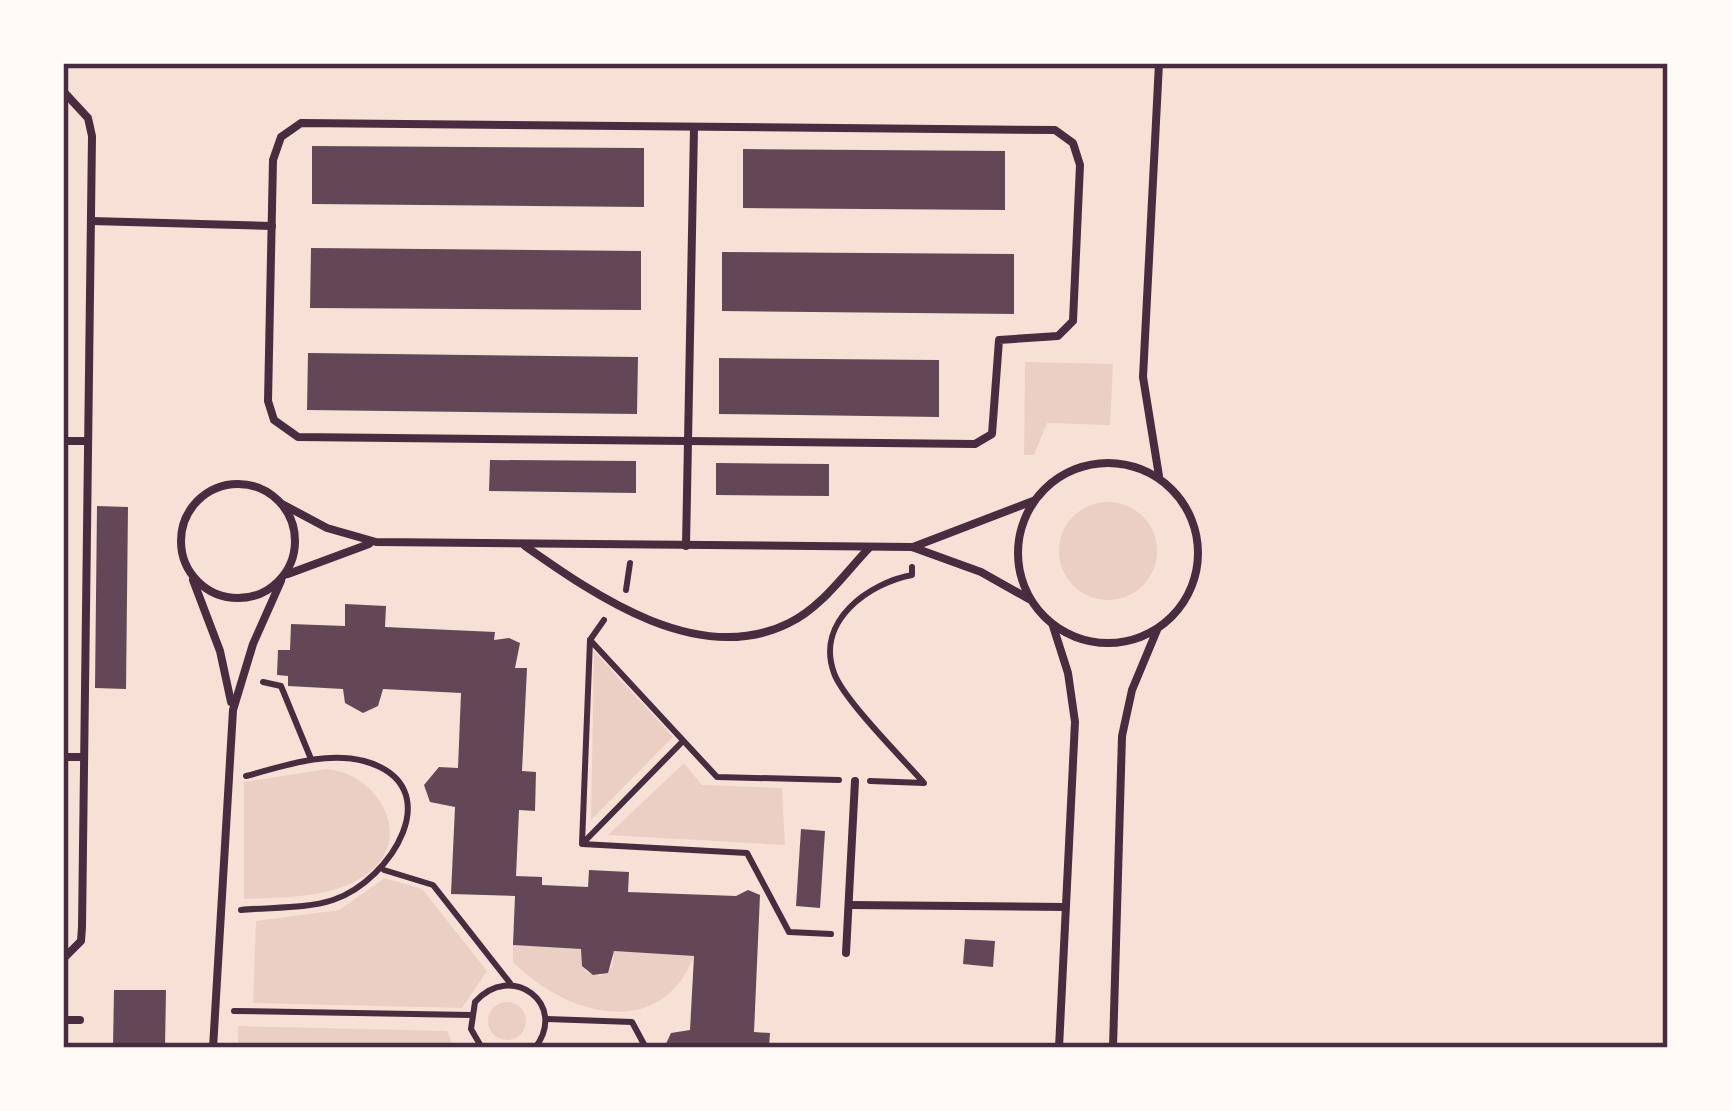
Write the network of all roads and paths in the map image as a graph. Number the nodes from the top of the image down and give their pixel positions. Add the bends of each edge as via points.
1 (1159, 63) edge
2 (63, 91) edge
3 (694, 128) junction
4 (91, 221) junction
5 (272, 226) junction
6 (63, 441) edge
7 (88, 441) junction
8 (688, 441) junction
9 (1159, 478) junction
10 (1033, 500) junction
11 (282, 504) junction
12 (376, 542) junction
13 (524, 546) junction
14 (646, 546) junction
15 (686, 546) junction
16 (871, 547) junction
17 (912, 547) junction
18 (187, 567) junction
19 (283, 578) junction
20 (1030, 599) junction
21 (614, 606) junction
22 (1052, 625) junction
23 (1156, 630) junction
24 (590, 640) junction
25 (242, 676) junction
26 (233, 710) junction
27 (683, 741) junction
28 (63, 757) edge
29 (84, 757) junction
30 (311, 760) junction
31 (228, 781) junction
32 (855, 781) junction
33 (581, 844) junction
34 (384, 870) junction
35 (849, 905) junction
36 (1064, 907) junction
37 (220, 912) junction
38 (847, 935) junction
39 (846, 953) dead end
40 (63, 959) edge
41 (510, 983) junction
42 (214, 1010) junction
43 (470, 1015) junction
44 (547, 1018) junction
45 (80, 1019) dead end
46 (63, 1020) edge
47 (213, 1048) edge
48 (482, 1048) edge
49 (536, 1048) edge
50 (646, 1048) edge
51 (1059, 1048) edge
52 (1114, 1048) edge

1 - 9 lane via 1143,377
2 - 4 lane via 88,118
3 - 5 lane via 301,123 275,148
3 - 8 lane
3 - 8 lane via 1044,129 1066,135 1080,165 1073,321 1048,338 999,340 996,421 985,440
4 - 5 lane
4 - 7 lane
5 - 8 lane via 268,401 289,434
6 - 7 lane
7 - 29 lane
8 - 15 lane
9 - 10 lane via 1138,467 1091,464 1069,470
9 - 23 lane via 1188,511 1199,554 1187,598
10 - 17 lane
10 - 20 lane via 1017,549
11 - 12 lane
11 - 18 lane via 232,484 199,498 181,531
11 - 19 lane via 296,540
12 - 13 lane
12 - 19 lane
13 - 14 lane
13 - 21 lane
14 - 15 lane
14 - 21 path via 646,563 630,562 628,586
15 - 16 lane
16 - 17 lane
16 - 21 lane via 812,608 770,631 705,634
17 - 20 lane
17 - 32 path via 912,574 876,584 851,604 832,661 834,676 924,783
18 - 19 lane via 222,597 254,597
18 - 26 lane via 216,637
19 - 25 lane
20 - 22 lane
21 - 24 path
22 - 23 lane via 1093,642
22 - 36 lane via 1075,722
23 - 52 lane via 1122,736
24 - 27 path
24 - 33 path
25 - 26 lane
25 - 30 path via 281,686
26 - 31 lane
27 - 32 path via 717,777
27 - 33 path
28 - 29 lane
29 - 40 lane via 82,927
30 - 31 path
30 - 34 path via 369,763 396,784 405,835
31 - 37 lane
32 - 35 lane
33 - 38 path via 747,853 789,932
34 - 37 path via 330,902
34 - 41 path via 433,885
35 - 36 lane
35 - 38 lane
36 - 51 lane
37 - 42 lane
38 - 39 lane
41 - 43 path via 484,992
41 - 44 path via 536,994
42 - 43 path
42 - 47 lane
43 - 48 path
44 - 49 path
44 - 50 path via 632,1022
45 - 46 lane

